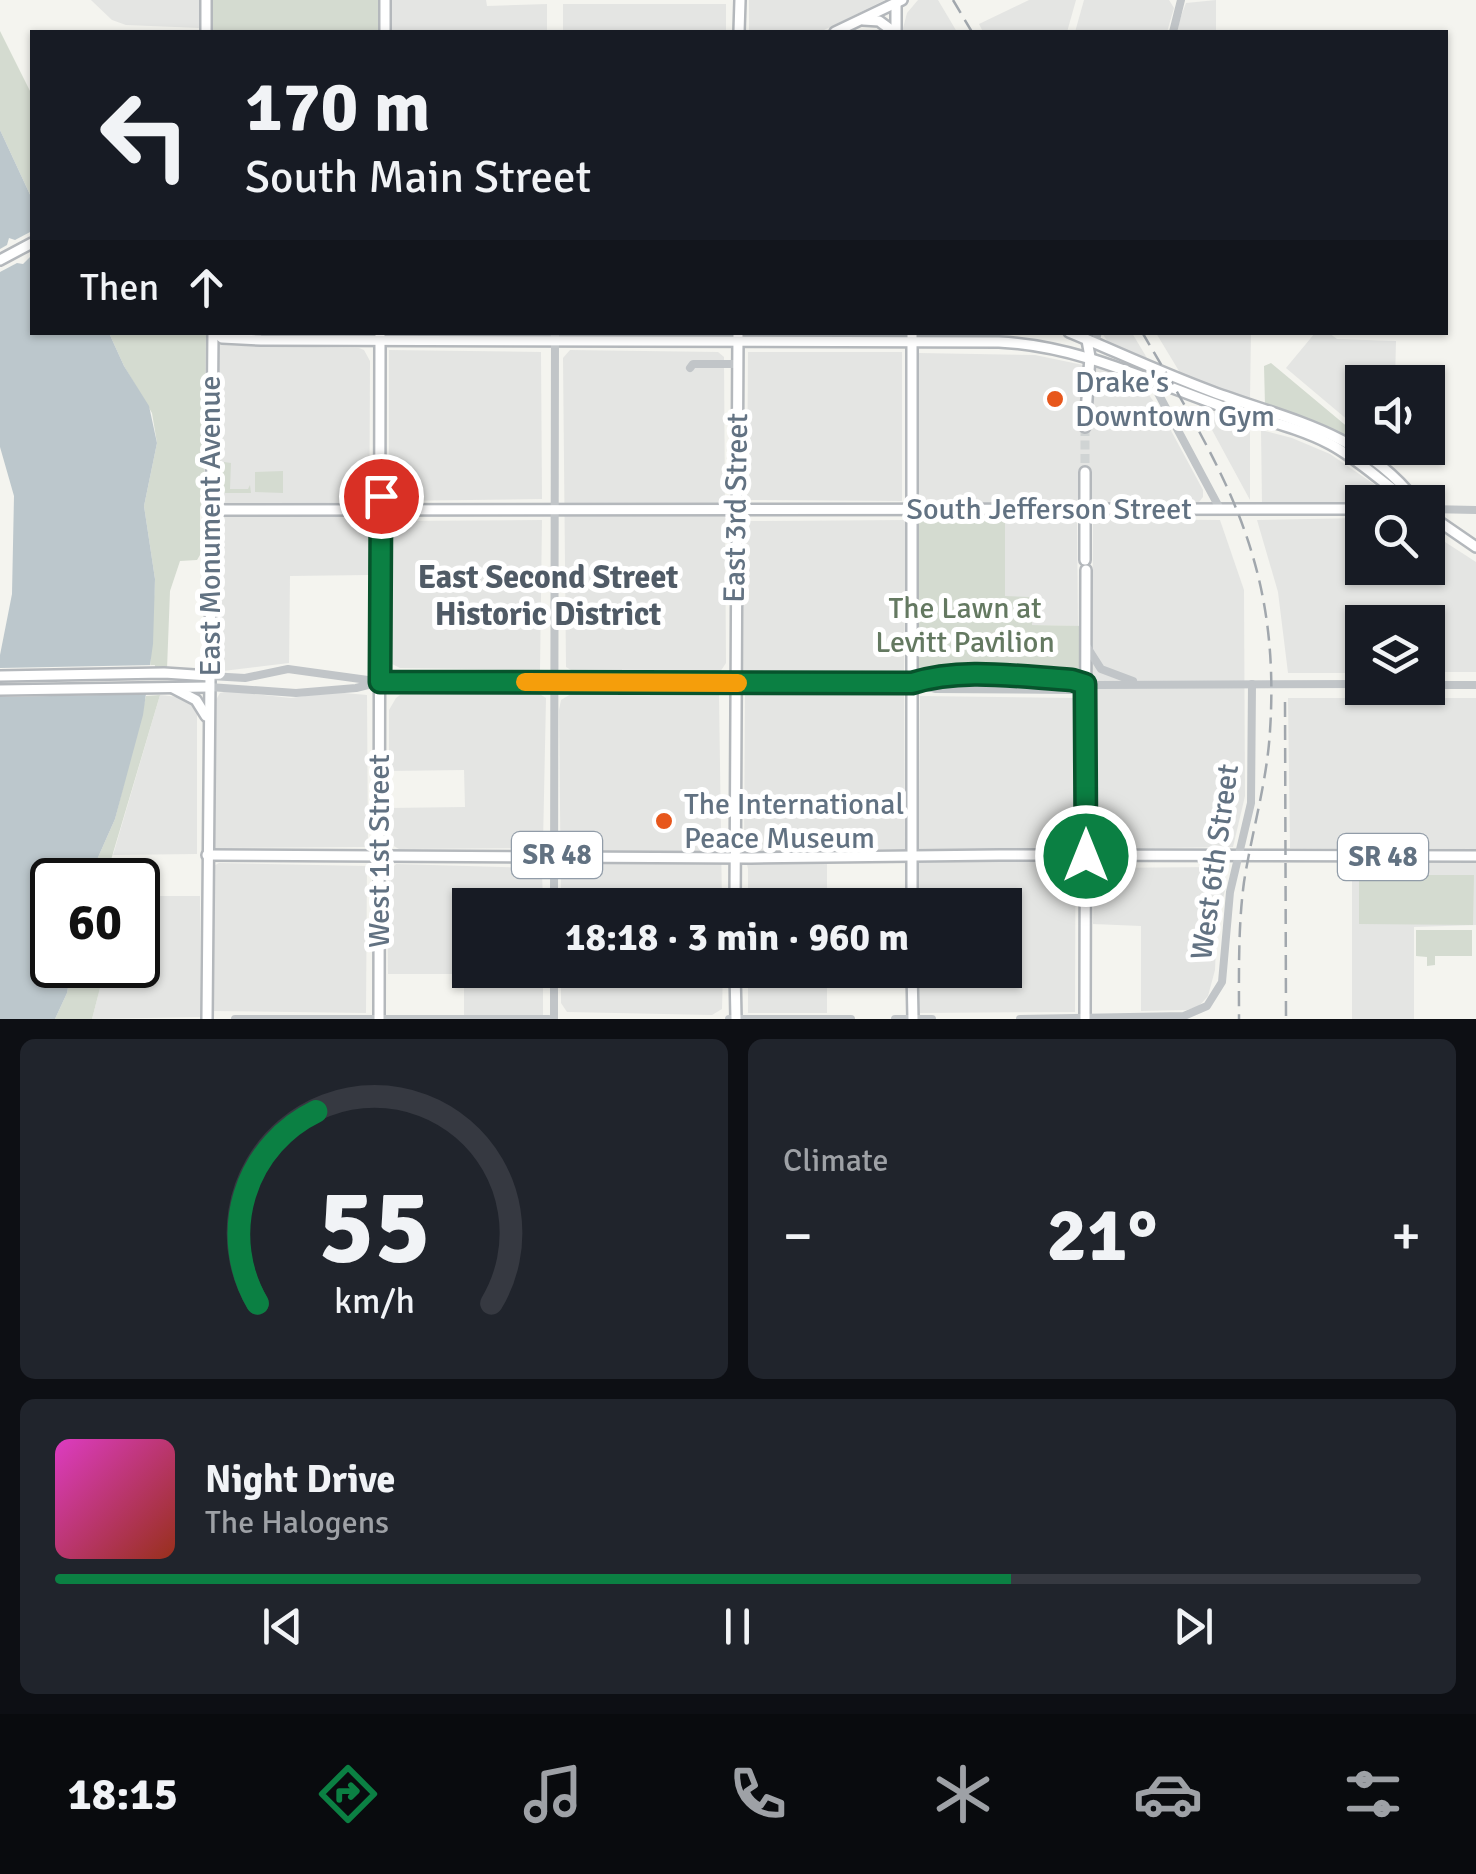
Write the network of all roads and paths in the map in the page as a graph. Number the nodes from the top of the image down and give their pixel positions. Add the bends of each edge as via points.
1 (206, 0) edge
2 (385, 0) edge
3 (740, 0) edge
4 (1181, 0) edge
5 (899, 1) edge
6 (860, 20) junction
7 (206, 30) edge
8 (385, 30) edge
9 (739, 30) edge
10 (839, 30) edge
11 (892, 30) edge
12 (895, 30) edge
13 (1173, 30) edge
14 (30, 244) edge
15 (0, 260) edge
16 (214, 335) edge
17 (218, 335) edge
18 (738, 336) edge
19 (380, 337) edge
20 (555, 337) edge
21 (912, 337) edge
22 (1092, 337) edge
23 (1090, 356) junction
24 (738, 364) junction
25 (690, 368) dead end
26 (1150, 380) junction
27 (1085, 427) tunnel mouth
28 (1085, 472) tunnel mouth
29 (1386, 485) edge
30 (1398, 485) edge
31 (553, 509) junction
32 (736, 509) junction
33 (1220, 509) junction
34 (1345, 509) edge
35 (913, 510) junction
36 (1085, 510) junction
37 (1476, 510) edge
38 (381, 511) junction
39 (1445, 511) edge
40 (212, 514) junction
41 (1445, 524) edge
42 (1476, 547) edge
43 (1086, 643) junction
44 (0, 676) edge
45 (210, 682) junction
46 (380, 682) junction
47 (554, 682) junction
48 (735, 683) junction
49 (912, 683) junction
50 (1085, 684) junction
51 (1148, 684) junction
52 (1252, 684) junction
53 (1345, 684) edge
54 (1445, 684) edge
55 (1476, 684) edge
56 (164, 686) junction
57 (0, 690) edge
58 (208, 719) junction
59 (207, 854) junction
60 (380, 855) junction
61 (555, 855) junction
62 (735, 856) junction
63 (912, 856) junction
64 (1086, 856) junction
65 (1476, 856) edge
66 (1238, 857) junction
67 (554, 888) edge
68 (735, 888) edge
69 (912, 888) edge
70 (553, 988) edge
71 (735, 988) edge
72 (912, 988) edge
73 (1085, 1018) edge
74 (207, 1019) edge
75 (235, 1019) edge
76 (379, 1019) edge
77 (551, 1019) edge
78 (733, 1019) edge
79 (852, 1019) edge
80 (895, 1019) edge
81 (913, 1019) edge
82 (932, 1019) edge
83 (1020, 1019) edge

1 - 7 main road
2 - 8 main road
3 - 9 main road
4 - 13 street
5 - 6 main road
5 - 12 main road
6 - 10 main road
6 - 11 main road
14 - 15 main road
16 - 40 main road, East Monument Avenue
17 - 19 main road
18 - 20 main road
18 - 21 main road
18 - 24 main road, East 3rd Street
19 - 20 main road
19 - 38 main road, West 1st Street
20 - 31 street
21 - 23 main road via 1007,342
21 - 35 main road
22 - 23 main road
22 - 30 main road via 1209,390 1332,434
23 - 26 main road
23 - 27 main road
24 - 25 street
24 - 32 main road, East 3rd Street
26 - 29 main road via 1315,437
26 - 33 street
28 - 36 main road
31 - 32 main road, South Jefferson Street
31 - 38 main road, South Jefferson Street
31 - 47 street
32 - 35 main road, South Jefferson Street
32 - 48 main road, East 3rd Street
33 - 34 main road, South Jefferson Street
33 - 36 main road, South Jefferson Street
35 - 36 main road, South Jefferson Street
35 - 49 main road
36 - 43 main road
37 - 39 street
38 - 40 main road, South Jefferson Street
38 - 46 main road, West 1st Street
40 - 45 main road, East Monument Avenue
41 - 42 main road
43 - 50 main road
43 - 51 street via 1101,669
44 - 45 main road via 164,673
45 - 46 street via 296,692
45 - 46 street via 288,669
45 - 56 main road
45 - 58 main road, East Monument Avenue
46 - 47 street
46 - 60 main road, West 1st Street
47 - 48 street
47 - 61 street
48 - 49 street
48 - 62 main road, East 3rd Street
49 - 50 street via 982,675
49 - 50 street via 954,690 1072,690
49 - 63 main road
50 - 51 street
50 - 64 main road
51 - 52 street
52 - 53 street
52 - 66 street, West 6th Street via 1252,790
54 - 55 street
56 - 57 main road
56 - 58 main road via 192,697
58 - 59 main road, East Monument Avenue
59 - 60 main road, SR 48
59 - 74 main road, East Monument Avenue
60 - 61 main road, SR 48
60 - 76 main road, West 1st Street
61 - 62 main road, SR 48
61 - 67 street
62 - 63 main road, SR 48
62 - 68 main road, East 3rd Street
63 - 64 main road, SR 48
63 - 69 main road
64 - 66 main road, SR 48
64 - 73 main road
65 - 66 main road, SR 48
66 - 73 street, West 6th Street via 1219,991 1200,1011
70 - 77 street
71 - 78 main road
72 - 81 main road
73 - 83 street
75 - 76 street
76 - 77 street
78 - 79 street
80 - 81 street
81 - 82 street

